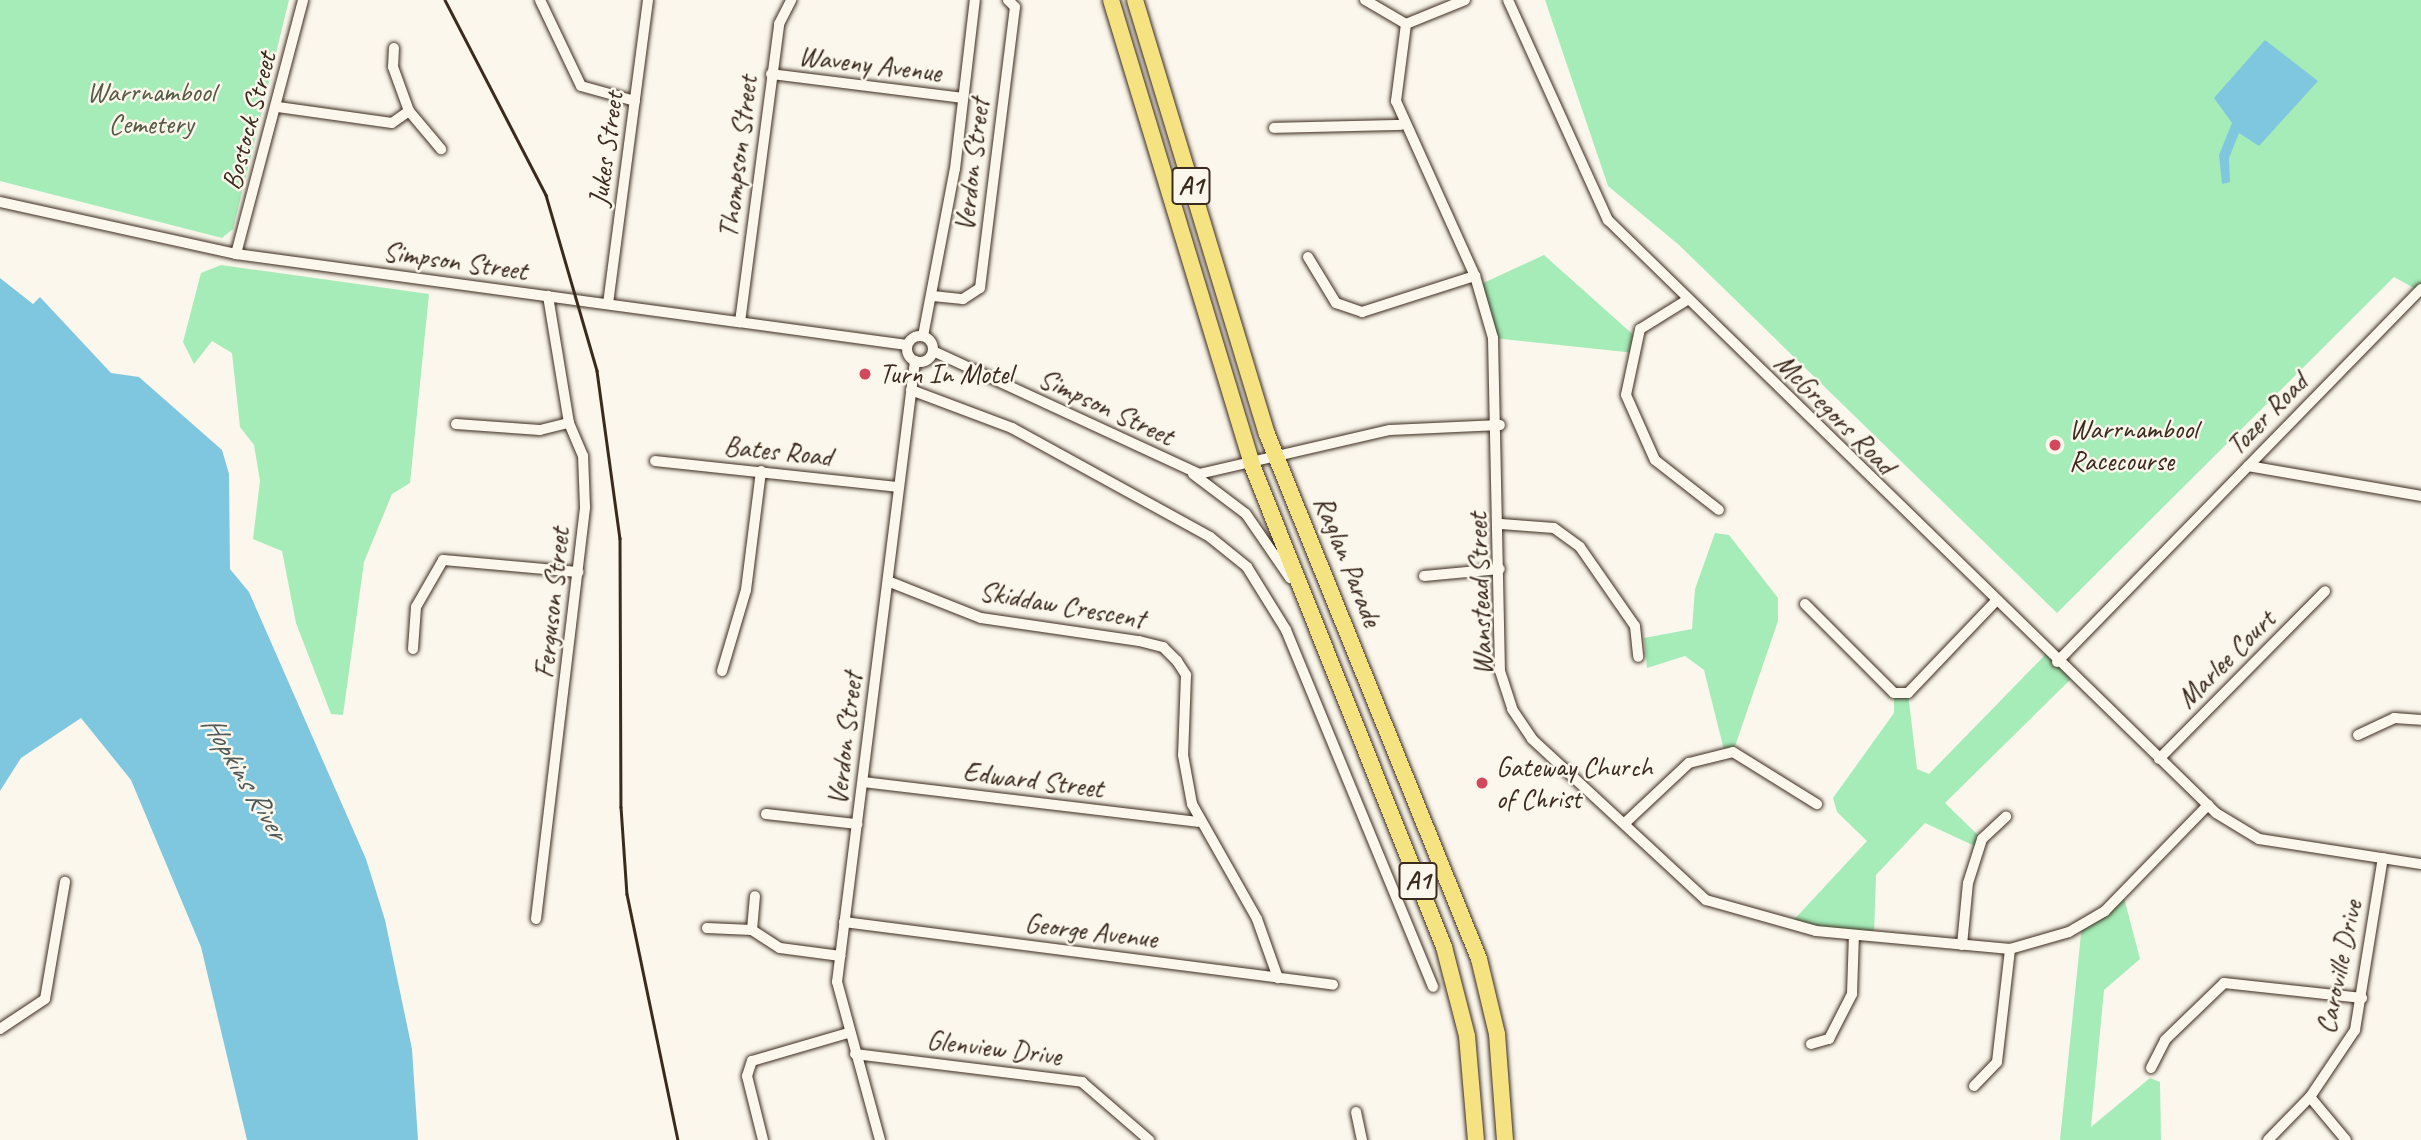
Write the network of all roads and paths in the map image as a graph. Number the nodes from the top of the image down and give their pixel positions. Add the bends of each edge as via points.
1 (303, 0) edge
2 (540, 0) edge
3 (648, 0) edge
4 (791, 0) edge
5 (975, 0) edge
6 (1008, 0) edge
7 (1111, 0) edge
8 (1135, 0) edge
9 (1365, 0) edge
10 (1465, 0) edge
11 (1508, 0) edge
12 (1406, 24) junction
13 (394, 48) dead end
14 (771, 74) junction
15 (963, 98) junction
16 (635, 101) junction
17 (278, 107) junction
18 (409, 111) junction
19 (1401, 125) junction
20 (1274, 128) dead end
21 (441, 149) dead end
22 (0, 202) edge
23 (236, 254) junction
24 (1308, 257) dead end
25 (1475, 276) junction
26 (2421, 289) edge
27 (548, 296) junction
28 (933, 296) junction
29 (1687, 300) junction
30 (608, 304) junction
31 (740, 322) junction
32 (923, 336) junction
33 (907, 345) junction
34 (933, 351) junction
35 (915, 361) junction
36 (911, 390) junction
37 (569, 423) junction
38 (456, 424) dead end
39 (1500, 425) junction
40 (1278, 459) junction
41 (655, 461) dead end
42 (1252, 466) junction
43 (2248, 467) junction
44 (1184, 468) junction
45 (761, 471) junction
46 (897, 487) junction
47 (2421, 496) edge
48 (1719, 510) dead end
49 (1500, 524) junction
50 (1500, 569) junction
51 (578, 572) junction
52 (1424, 576) dead end
53 (890, 582) junction
54 (2325, 591) dead end
55 (1995, 602) junction
56 (1805, 604) dead end
57 (1317, 633) junction
58 (413, 649) dead end
59 (1638, 657) dead end
60 (2057, 662) junction
61 (722, 671) dead end
62 (2421, 720) edge
63 (2358, 735) dead end
64 (2159, 759) junction
65 (863, 782) junction
66 (1817, 804) dead end
67 (2208, 805) junction
68 (766, 814) dead end
69 (2006, 817) dead end
70 (1198, 822) junction
71 (1625, 822) junction
72 (857, 824) junction
73 (1433, 838) junction
74 (1406, 850) junction
75 (2383, 858) junction
76 (1384, 860) junction
77 (2421, 864) edge
78 (65, 883) dead end
79 (755, 896) dead end
80 (536, 919) dead end
81 (844, 922) junction
82 (707, 928) dead end
83 (752, 930) junction
84 (1854, 935) junction
85 (1962, 945) junction
86 (2010, 949) junction
87 (840, 956) junction
88 (1278, 978) junction
89 (1333, 985) dead end
90 (1433, 987) dead end
91 (2362, 999) junction
92 (0, 1029) edge
93 (848, 1033) junction
94 (1811, 1044) dead end
95 (855, 1054) junction
96 (2151, 1068) dead end
97 (1974, 1086) dead end
98 (2310, 1097) junction
99 (1356, 1112) dead end
100 (874, 1119) junction
101 (764, 1140) edge
102 (880, 1140) edge
103 (886, 1140) edge
104 (1149, 1140) edge
105 (1362, 1140) edge
106 (1476, 1140) edge
107 (1505, 1140) edge
108 (2268, 1140) edge
109 (2346, 1140) edge

1 - 17 street, Bostock Street
2 - 16 street via 581,86
3 - 16 street, Jukes Street
4 - 14 street, Thompson Street via 779,24
5 - 15 street, Verdon Street
6 - 28 street, Verdon Street via 1015,7 980,288 963,299
7 - 42 highway, Raglan Parade / A1
8 - 40 highway, Raglan Parade / A1
9 - 12 street
10 - 12 street
11 - 29 street, McGregors Road via 1608,220
12 - 19 street, Wanstead Street via 1396,102
13 - 18 street via 393,67
14 - 15 street, Waveny Avenue
14 - 31 street, Thompson Street
15 - 28 street, Verdon Street
16 - 30 street, Jukes Street
17 - 18 street via 392,123
17 - 23 street, Bostock Street
18 - 21 street
19 - 20 street
19 - 25 street, Wanstead Street
22 - 23 street, Simpson Street
23 - 27 street, Simpson Street
24 - 25 street via 1336,303 1362,312
25 - 39 street, Wanstead Street via 1493,338
26 - 43 street, Tozer Road
27 - 30 street, Simpson Street
27 - 37 street, Ferguson Street
28 - 32 street, Verdon Street
29 - 48 street via 1640,329 1626,395 1655,460
29 - 55 street, McGregors Road
30 - 31 street, Simpson Street
31 - 33 street, Simpson Street
32 - 33 street
32 - 34 street
33 - 35 street
34 - 35 street
34 - 44 street, Simpson Street
35 - 36 street, Verdon Street
36 - 46 street, Verdon Street
36 - 76 street via 1012,428 1210,537 1247,567 1286,630
37 - 38 street via 540,430
37 - 51 street, Ferguson Street via 578,434 584,477
39 - 40 street, Simpson Street via 1390,430
39 - 49 street, Wanstead Street
40 - 42 street, Simpson Street
40 - 73 highway, Raglan Parade / A1
41 - 45 street, Bates Road
42 - 44 street, Simpson Street via 1217,474
42 - 57 highway, Raglan Parade / A1
43 - 47 street
43 - 60 street, Tozer Road
44 - 57 street, Simpson Street via 1228,497 1262,534
45 - 46 street, Bates Road
45 - 61 street via 746,590
46 - 53 street, Verdon Street
49 - 50 street, Wanstead Street
49 - 59 street via 1554,528 1580,547 1635,626
50 - 52 street
50 - 71 street, Wanstead Street via 1500,671 1512,709 1532,739
51 - 58 street via 443,560 416,607
51 - 80 street, Ferguson Street
53 - 65 street, Verdon Street
53 - 70 street, Skiddaw Crescent via 981,618 1163,647 1186,675 1183,755
54 - 64 street, Marlee Court
55 - 56 street via 1924,678 1901,693 1880,682
55 - 60 street, McGregors Road
57 - 74 highway, Raglan Parade / A1
60 - 64 street, McGregors Road
62 - 63 street via 2394,718
64 - 67 street, McGregors Road
65 - 70 street, Edward Street
65 - 72 street, Verdon Street
66 - 71 street via 1733,752 1689,763
67 - 75 street, McGregors Road via 2259,839
67 - 86 street, Wanstead Street via 2105,911 2069,932
68 - 72 street
69 - 85 street via 1982,839 1968,883
70 - 88 street, Skiddaw Crescent via 1250,904
71 - 84 street, Wanstead Street via 1706,900 1816,931
72 - 81 street, Verdon Street
73 - 74 highway
73 - 107 highway, Raglan Parade / A1 via 1488,990
74 - 76 street
74 - 106 highway, Raglan Parade / A1 via 1457,989
75 - 77 street, McGregors Road
75 - 91 street, Caroville Drive
76 - 90 street
78 - 92 street via 45,999
79 - 83 street
81 - 87 street, Verdon Street
81 - 88 street, George Avenue
82 - 83 street
83 - 87 street via 780,948
84 - 85 street, Wanstead Street
84 - 94 street via 1852,994 1829,1039
85 - 86 street, Wanstead Street
86 - 97 street via 1997,1062
87 - 93 street, Verdon Street via 837,998
88 - 89 street, George Avenue
91 - 96 street via 2224,983 2165,1040
91 - 98 street, Caroville Drive via 2344,1053
93 - 95 street, Verdon Street
93 - 101 street via 752,1061 747,1076
95 - 100 street, Verdon Street
95 - 104 street, Glenview Drive via 1082,1082
98 - 108 street, Caroville Drive
98 - 109 street
99 - 105 street
100 - 102 street, Verdon Street
100 - 103 street, Verdon Street

